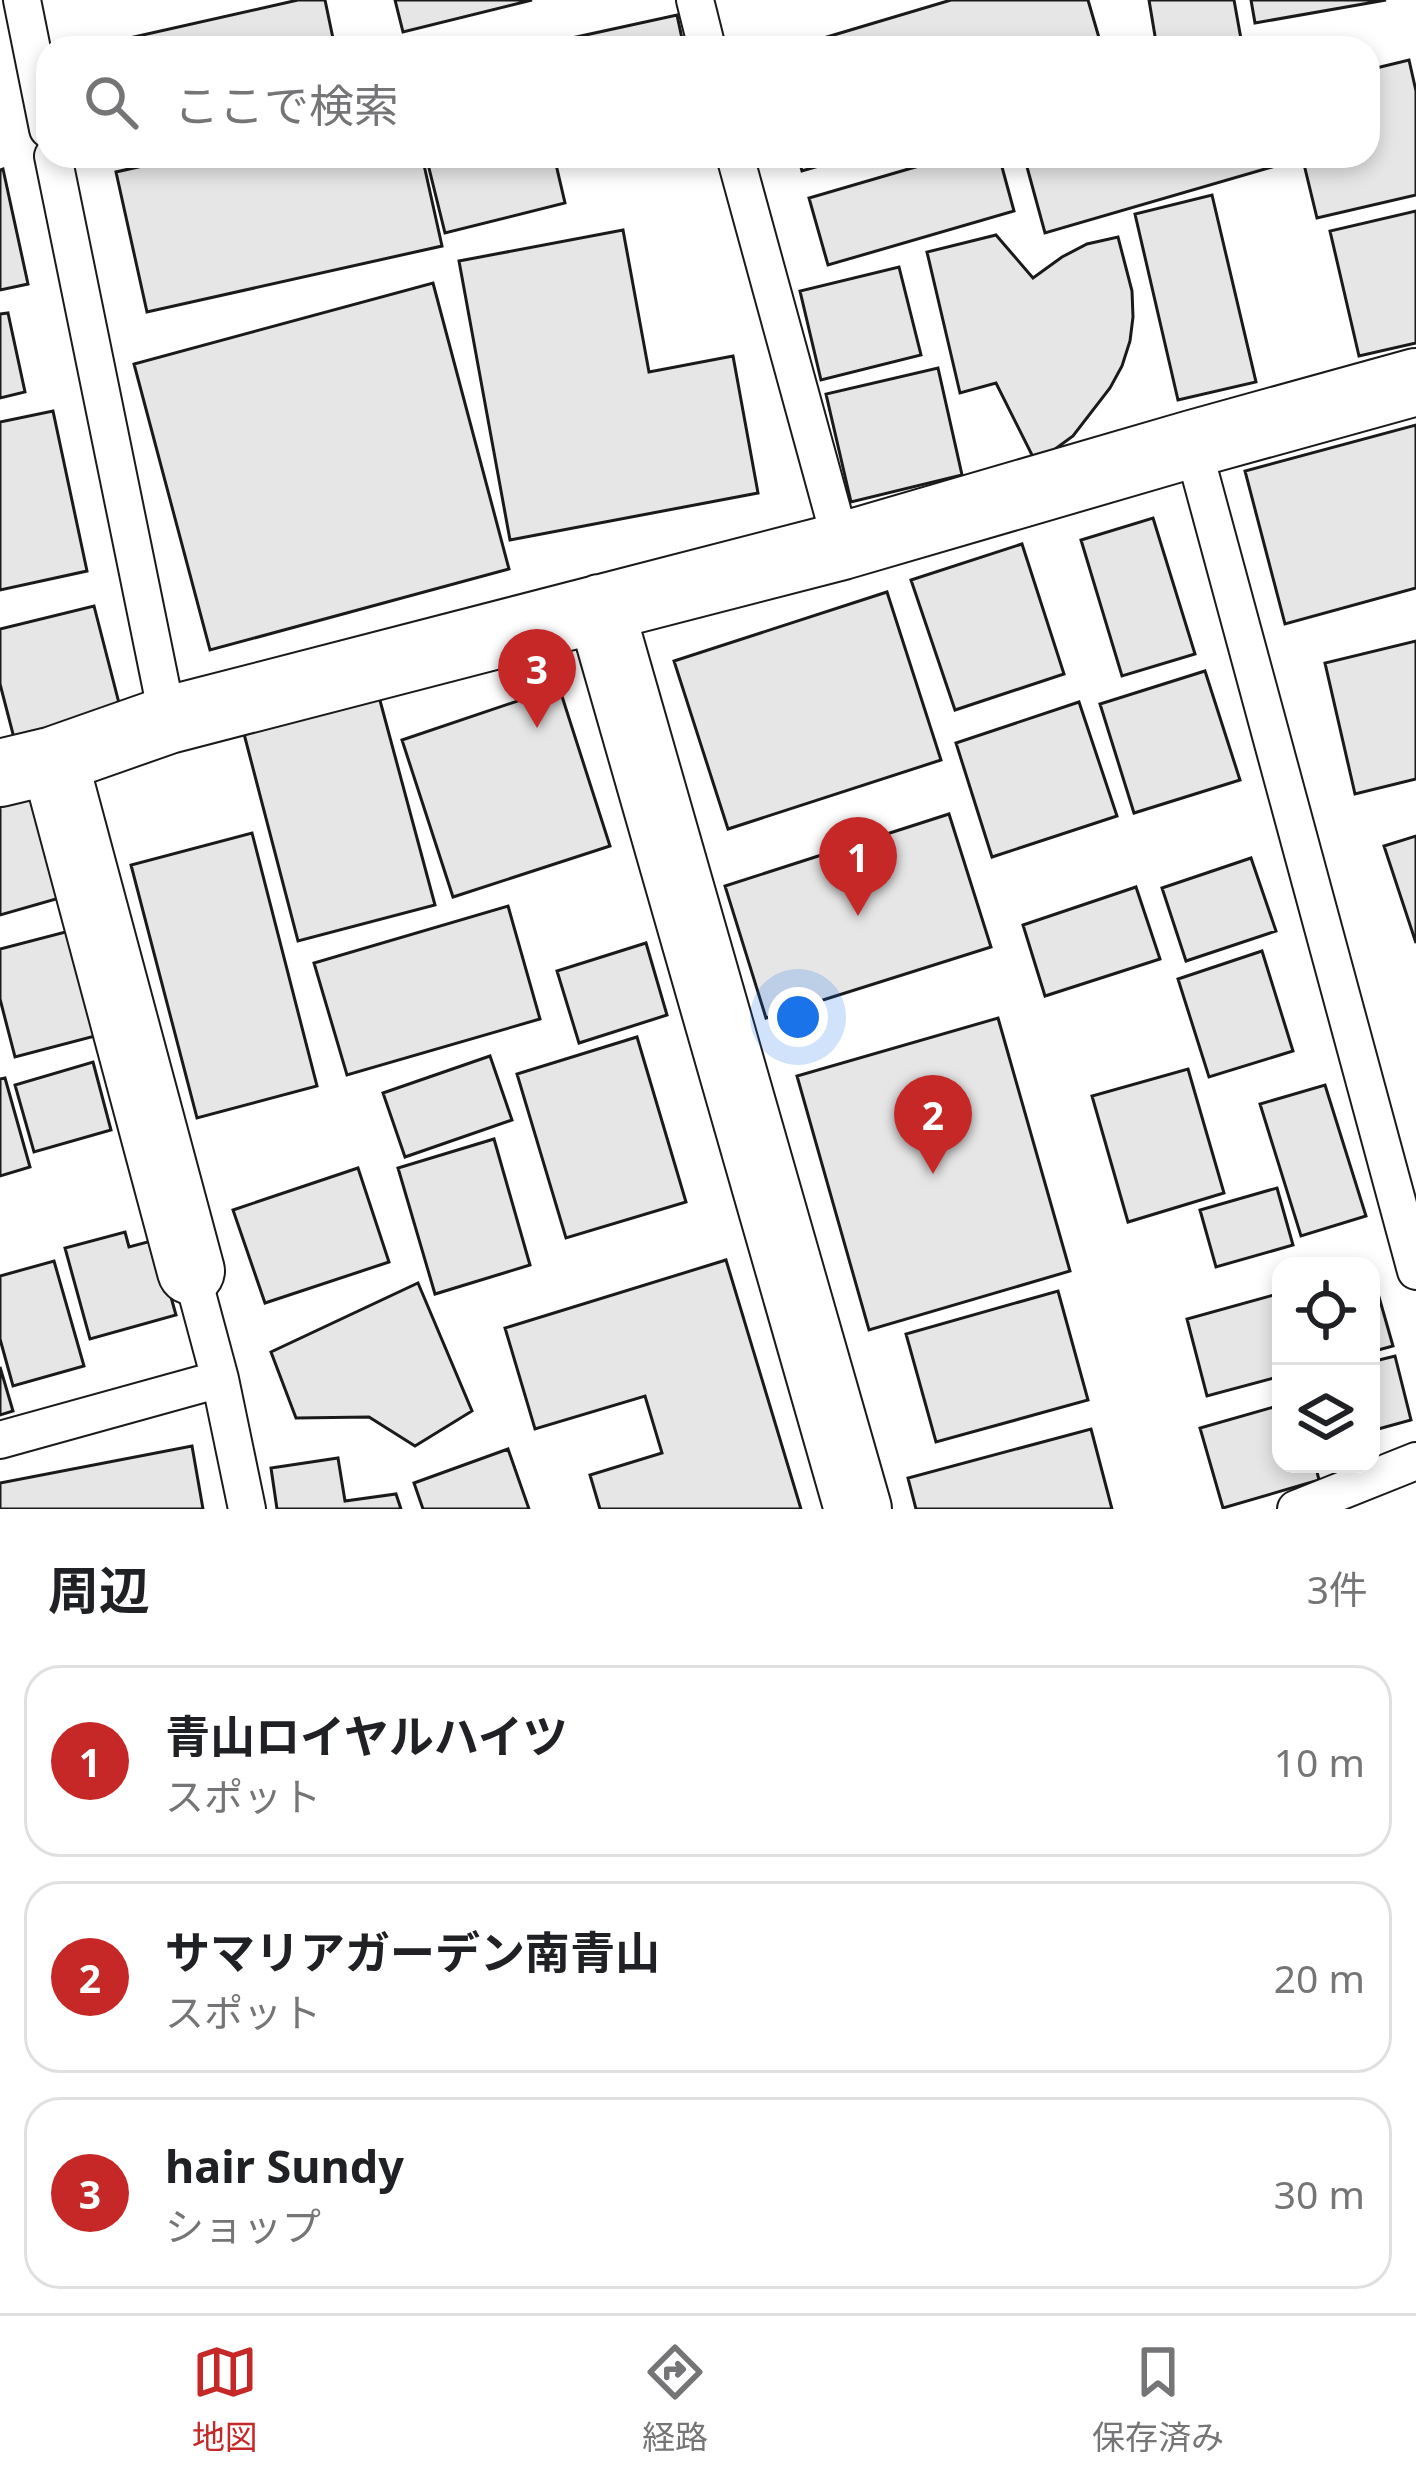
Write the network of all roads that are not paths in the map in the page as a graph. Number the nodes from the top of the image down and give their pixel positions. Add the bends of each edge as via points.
1 (22, 0) edge
2 (695, 0) edge
3 (704, 36) edge
4 (36, 69) edge
5 (55, 168) edge
6 (738, 168) edge
7 (1416, 382) edge
8 (1192, 443) junction
9 (842, 546) junction
10 (600, 608) junction
11 (167, 720) junction
12 (27, 766) edge
13 (191, 1271) joint
14 (1416, 1271) edge
15 (220, 1379) junction
16 (0, 1440) edge
17 (1416, 1461) edge
18 (247, 1509) edge
19 (858, 1509) edge
20 (1296, 1509) edge

1 - 4 lane
2 - 3 lane
5 - 11 lane
6 - 9 lane
7 - 8 street
8 - 9 street
8 - 14 lane
9 - 10 street
10 - 11 street
10 - 19 street
11 - 12 street
12 - 13 street
13 - 15 lane
15 - 16 lane
15 - 18 lane
17 - 20 lane

